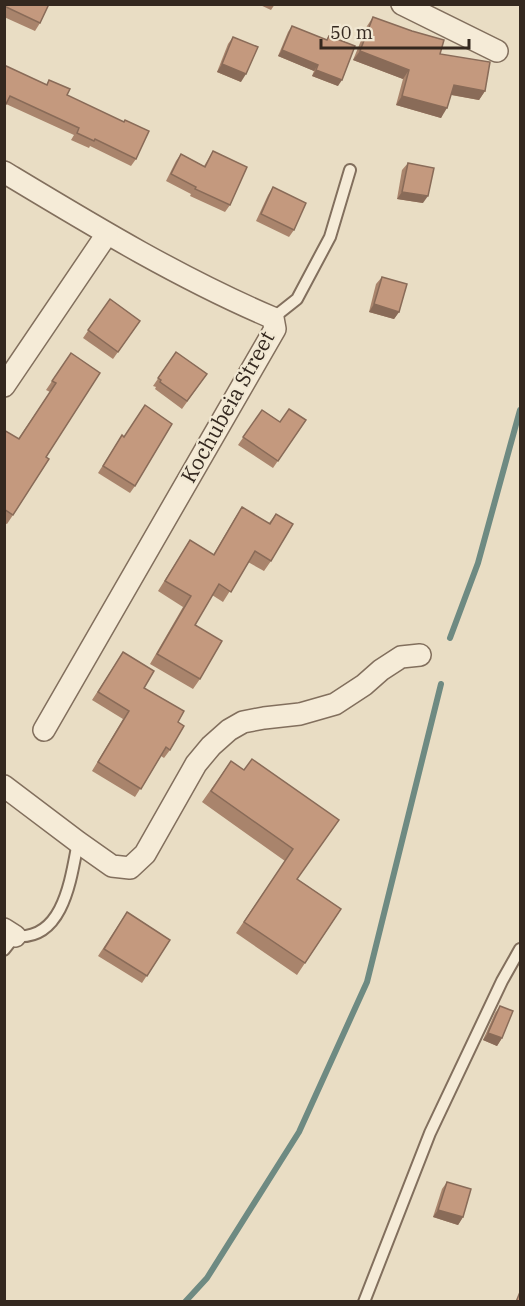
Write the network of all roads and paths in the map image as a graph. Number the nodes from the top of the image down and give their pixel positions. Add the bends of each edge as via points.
1 (402, 4) edge
2 (497, 51) dead end
3 (350, 170) dead end
4 (4, 172) edge
5 (107, 234) junction
6 (273, 318) junction
7 (4, 386) edge
8 (420, 655) dead end
9 (44, 730) dead end
10 (4, 786) edge
11 (78, 842) junction
12 (8, 938) edge
13 (520, 949) edge
14 (364, 1302) edge

1 - 2 street
3 - 6 lane via 330,237 297,299
4 - 5 street, Kochubeia Street
5 - 6 street, Kochubeia Street
5 - 7 street
6 - 9 street, Kochubeia Street via 275,329
8 - 11 street via 401,657 335,704 300,714 243,722 228,730 196,764 145,854 130,868 112,866
10 - 11 street
11 - 12 lane via 60,910 37,933
13 - 14 lane via 430,1133

